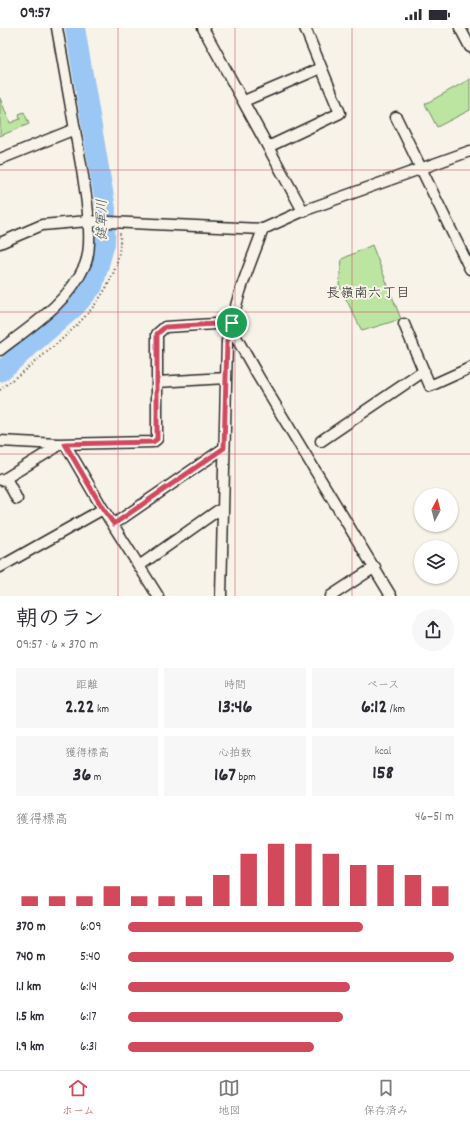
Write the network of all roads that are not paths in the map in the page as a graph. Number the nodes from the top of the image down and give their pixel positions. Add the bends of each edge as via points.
1 (57, 28) edge
2 (204, 28) edge
3 (305, 28) edge
4 (460, 28) edge
5 (470, 46) edge
6 (321, 68) junction
7 (244, 101) junction
8 (396, 118) dead end
9 (75, 129) junction
10 (268, 147) junction
11 (470, 151) edge
12 (0, 159) edge
13 (422, 168) junction
14 (303, 211) junction
15 (92, 221) junction
16 (263, 229) junction
17 (0, 243) edge
18 (470, 269) edge
19 (404, 324) dead end
20 (232, 327) junction
21 (0, 350) edge
22 (470, 368) edge
23 (424, 370) junction
24 (226, 378) junction
25 (157, 382) junction
26 (0, 441) edge
27 (321, 441) dead end
28 (61, 444) junction
29 (224, 448) junction
30 (3, 479) edge
31 (17, 499) dead end
32 (103, 509) junction
33 (222, 510) junction
34 (114, 524) junction
35 (139, 566) junction
36 (0, 567) edge
37 (375, 567) junction
38 (158, 596) edge
39 (221, 596) edge
40 (331, 596) edge
41 (391, 596) edge

1 - 9 street
2 - 7 street
3 - 6 street
4 - 5 street
6 - 7 street
6 - 10 street via 340,113
7 - 10 street
8 - 13 street
9 - 12 street
9 - 15 street
10 - 14 street
11 - 13 street
13 - 14 street
13 - 18 street
14 - 16 street
15 - 16 street
15 - 17 street via 42,225
15 - 21 street via 85,264 71,288 50,311
16 - 20 street
19 - 23 street
20 - 24 street via 227,341
20 - 25 street via 165,327 157,334
20 - 37 street via 258,376
22 - 23 street via 430,386
23 - 27 street
24 - 25 street
24 - 29 street
25 - 28 street via 157,439 153,442
26 - 28 street
28 - 30 street
28 - 32 street
29 - 33 street
29 - 34 street
30 - 31 street
32 - 34 street
32 - 36 street
33 - 35 street
33 - 39 street
34 - 35 street
35 - 38 street
37 - 40 street
37 - 41 street

